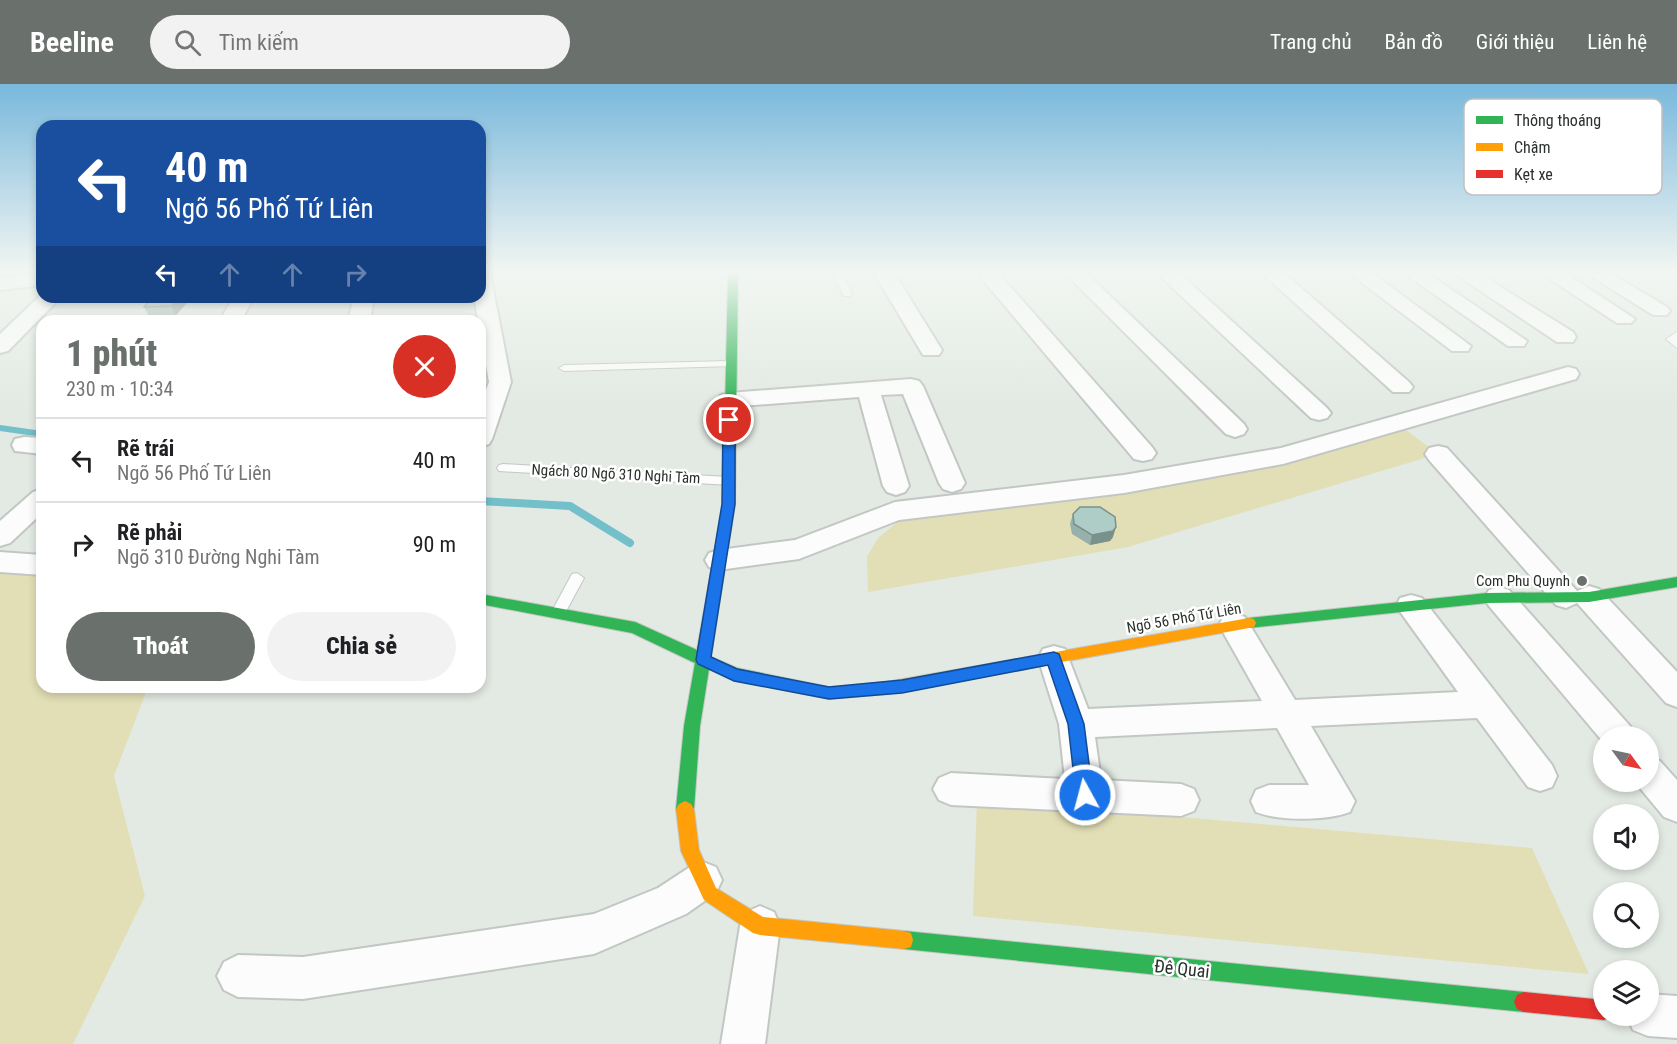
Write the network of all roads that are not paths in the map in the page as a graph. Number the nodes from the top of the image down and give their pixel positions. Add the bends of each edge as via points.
1 (29, 318) edge
2 (731, 318) edge
3 (911, 318) edge
4 (1026, 318) edge
5 (1121, 318) edge
6 (1216, 318) edge
7 (1323, 318) edge
8 (1421, 318) edge
9 (1481, 318) edge
10 (1535, 318) edge
11 (1677, 335) edge
12 (1565, 337) dead end
13 (486, 338) edge
14 (1516, 341) dead end
15 (1677, 345) edge
16 (0, 346) edge
17 (1460, 346) dead end
18 (931, 350) dead end
19 (730, 364) junction
20 (564, 368) dead end
21 (1568, 374) dead end
22 (490, 382) edge
23 (1401, 387) dead end
24 (868, 389) junction
25 (729, 400) junction
26 (486, 405) edge
27 (1319, 413) dead end
28 (1235, 429) dead end
29 (1143, 453) dead end
30 (1438, 454) dead end
31 (503, 468) dead end
32 (729, 481) junction
33 (952, 483) dead end
34 (896, 486) dead end
35 (36, 503) edge
36 (0, 536) edge
37 (719, 560) junction
38 (0, 562) edge
39 (36, 565) edge
40 (577, 578) dead end
41 (1677, 582) edge
42 (1577, 597) junction
43 (1499, 598) junction
44 (486, 600) edge
45 (1411, 606) junction
46 (558, 612) junction
47 (1234, 625) junction
48 (1054, 658) junction
49 (703, 660) junction
50 (1677, 694) edge
51 (1485, 704) junction
52 (1284, 715) junction
53 (1076, 724) junction
54 (1609, 726) edge
55 (1540, 776) dead end
56 (1659, 785) edge
57 (951, 789) dead end
58 (1085, 795) junction
59 (1181, 800) dead end
60 (1269, 801) dead end
61 (1677, 806) edge
62 (703, 880) junction
63 (760, 926) junction
64 (238, 976) dead end
65 (1593, 1009) edge
66 (1659, 1016) edge
67 (1677, 1017) edge
68 (743, 1044) edge

1 - 16 street
2 - 19 street
3 - 18 street
4 - 29 street
5 - 28 street
6 - 27 street
7 - 23 street
8 - 17 street
9 - 14 street
10 - 12 street
11 - 15 lane via 1671,339
13 - 22 street
19 - 20 lane
19 - 25 street
21 - 37 street via 1283,456 1124,484 895,511 799,549
22 - 26 street
24 - 25 street
24 - 33 street via 911,386
24 - 34 street
25 - 32 street
30 - 42 street
31 - 32 lane, Ngách 80 Ngõ 310 Nghi Tàm
32 - 37 street
35 - 36 street
37 - 49 street
38 - 39 street
40 - 46 lane
41 - 42 street, Ngõ 56 Phố Tứ Liên
42 - 43 street, Ngõ 56 Phố Tứ Liên
42 - 50 street
43 - 45 street, Ngõ 56 Phố Tứ Liên
43 - 54 street
44 - 46 street, Ngõ 56 Phố Tứ Liên
45 - 47 street, Ngõ 56 Phố Tứ Liên
45 - 51 street
46 - 49 street, Ngõ 56 Phố Tứ Liên via 635,628
47 - 48 street, Ngõ 56 Phố Tứ Liên
47 - 52 street
48 - 49 street, Ngõ 56 Phố Tứ Liên via 902,687 829,693 734,674
48 - 53 street
49 - 62 street via 684,800 690,851
51 - 52 street
51 - 55 street
52 - 53 street
52 - 60 street via 1337,801
53 - 58 street
56 - 61 street
57 - 58 street
58 - 59 street
62 - 63 street via 710,894
62 - 64 street via 672,901 594,934 303,978
63 - 65 street, Đê Quai
63 - 68 street
66 - 67 street

